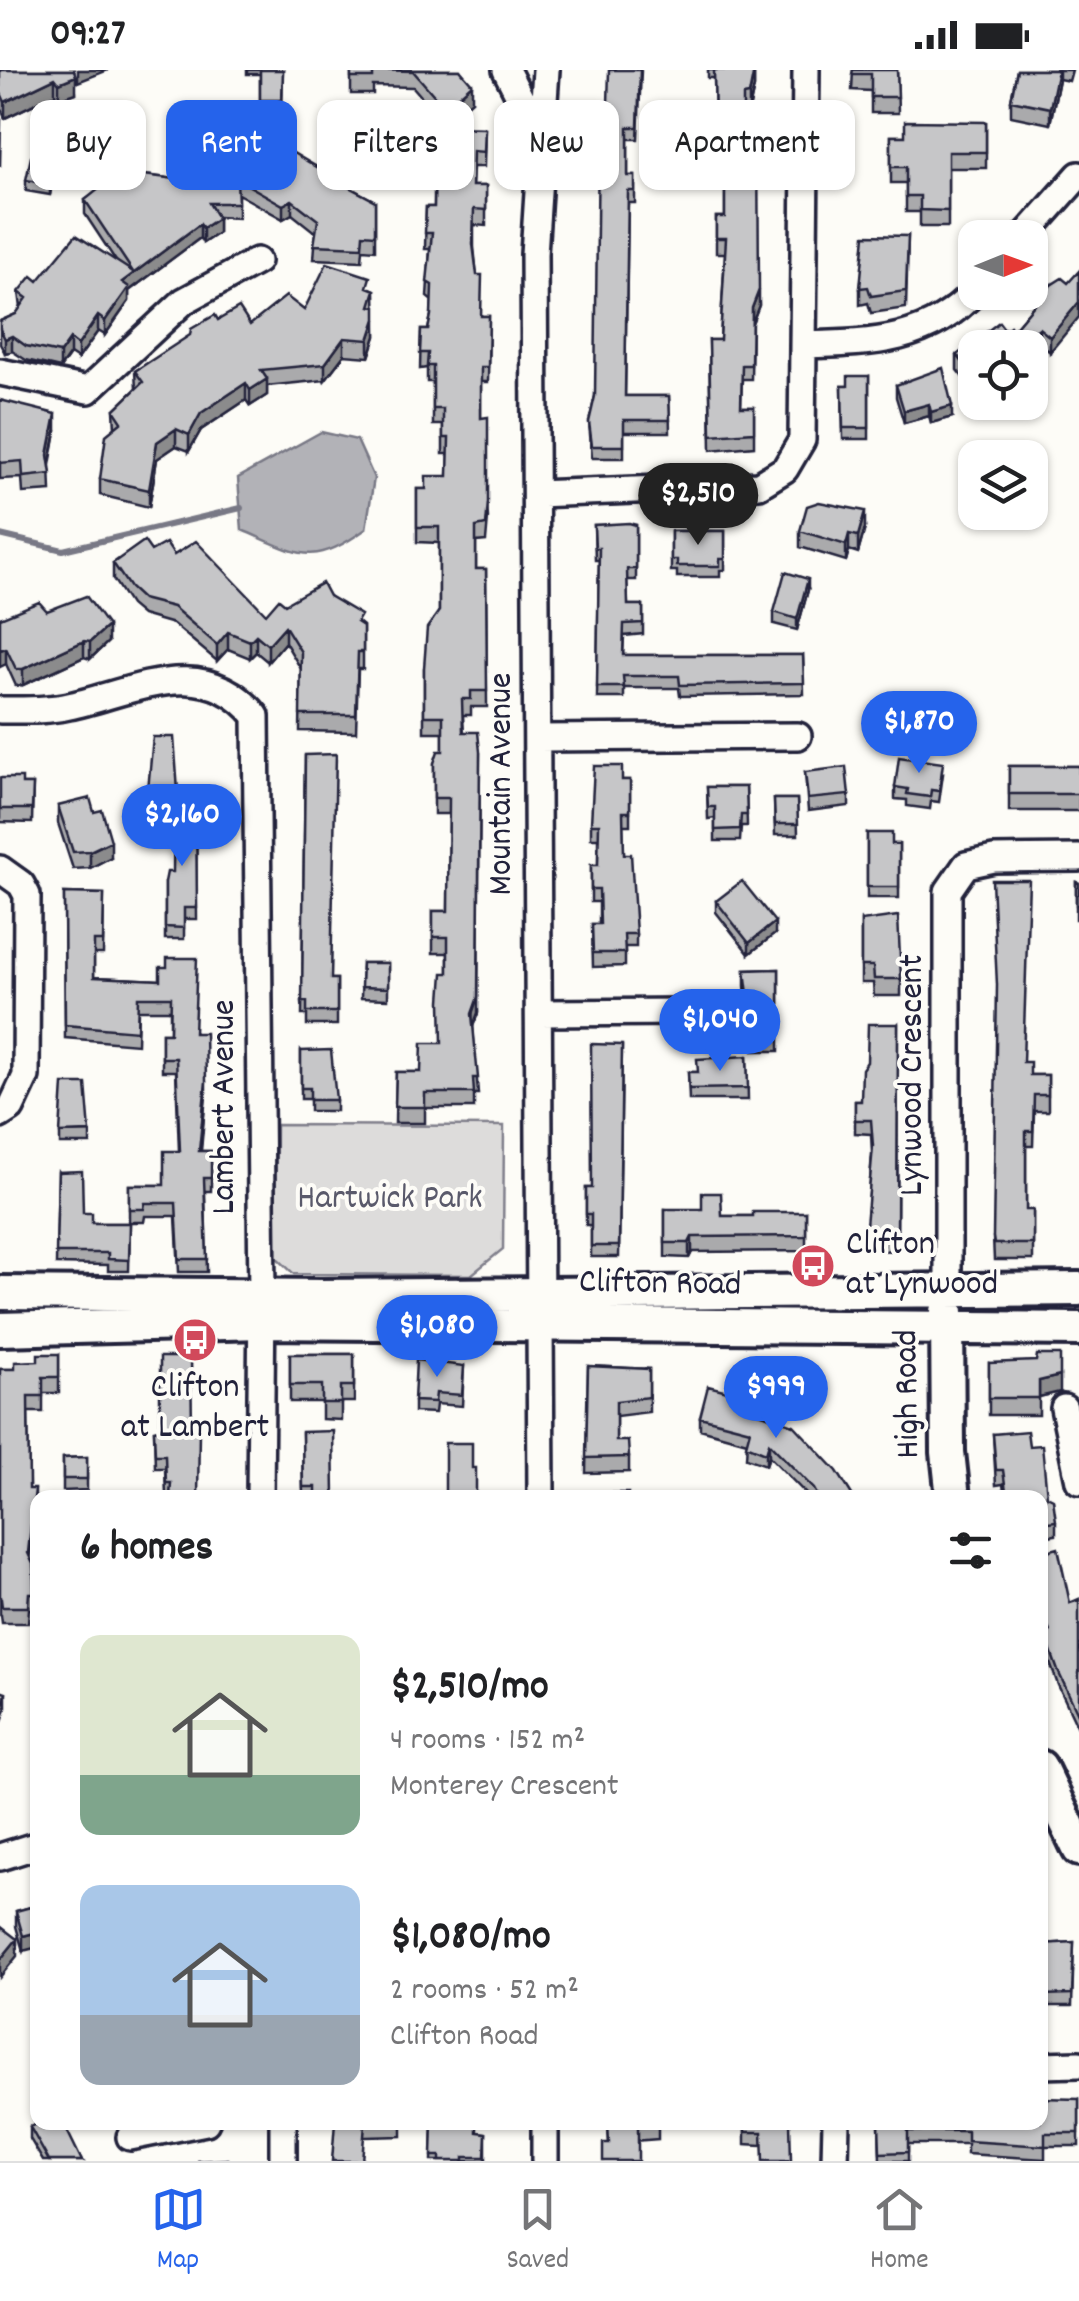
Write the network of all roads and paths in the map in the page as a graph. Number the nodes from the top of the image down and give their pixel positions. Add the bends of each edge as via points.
1 (506, 70) edge
2 (546, 70) edge
3 (806, 70) edge
4 (522, 100) edge
5 (544, 100) edge
6 (1079, 175) edge
7 (538, 190) edge
8 (1039, 220) edge
9 (257, 261) dead end
10 (958, 304) edge
11 (804, 345) junction
12 (0, 372) edge
13 (536, 494) junction
14 (0, 710) edge
15 (798, 736) dead end
16 (538, 738) junction
17 (1079, 858) edge
18 (0, 869) edge
19 (688, 1012) dead end
20 (539, 1013) junction
21 (0, 1116) edge
22 (1079, 1289) edge
23 (948, 1290) junction
24 (0, 1292) edge
25 (262, 1309) junction
26 (540, 1309) junction
27 (0, 1328) edge
28 (1079, 1329) edge
29 (946, 1330) junction
30 (1064, 1408) dead end
31 (1079, 1482) edge
32 (260, 1490) edge
33 (541, 1490) edge
34 (952, 1490) edge
35 (1048, 1785) edge
36 (30, 1848) edge
37 (1079, 1848) edge
38 (0, 1857) edge
39 (1079, 2064) edge
40 (1048, 2066) edge
41 (165, 2130) edge
42 (283, 2130) edge
43 (544, 2130) edge
44 (836, 2130) edge
45 (130, 2137) dead end
46 (283, 2161) edge
47 (545, 2161) edge
48 (836, 2161) edge

1 - 4 street
2 - 5 street, Mountain Avenue
3 - 11 street
6 - 8 street
7 - 13 street, Mountain Avenue
9 - 12 street via 184,301 88,390
10 - 11 street via 926,329 883,342
11 - 13 street via 802,440 785,469 759,485
13 - 16 street, Mountain Avenue
14 - 25 street, Lambert Avenue via 70,706 168,680 232,696 256,716
15 - 16 street
16 - 20 street, Mountain Avenue
17 - 23 street, Lynwood Crescent via 966,865 948,891
18 - 21 street via 27,895 26,1076
19 - 20 street
20 - 26 street, Mountain Avenue
22 - 23 main road, Clifton Road
23 - 26 main road, Clifton Road
23 - 29 main road, High Road
24 - 25 main road, Clifton Road
25 - 26 main road, Clifton Road
25 - 27 main road, Clifton Road
25 - 32 street, Lambert Avenue
26 - 29 main road, Clifton Road
26 - 33 street, Mountain Avenue
28 - 29 main road, Clifton Road
29 - 34 main road, High Road
30 - 31 street
35 - 37 main road
36 - 38 street
39 - 40 street
41 - 45 street
42 - 46 street
43 - 47 street
44 - 48 street

